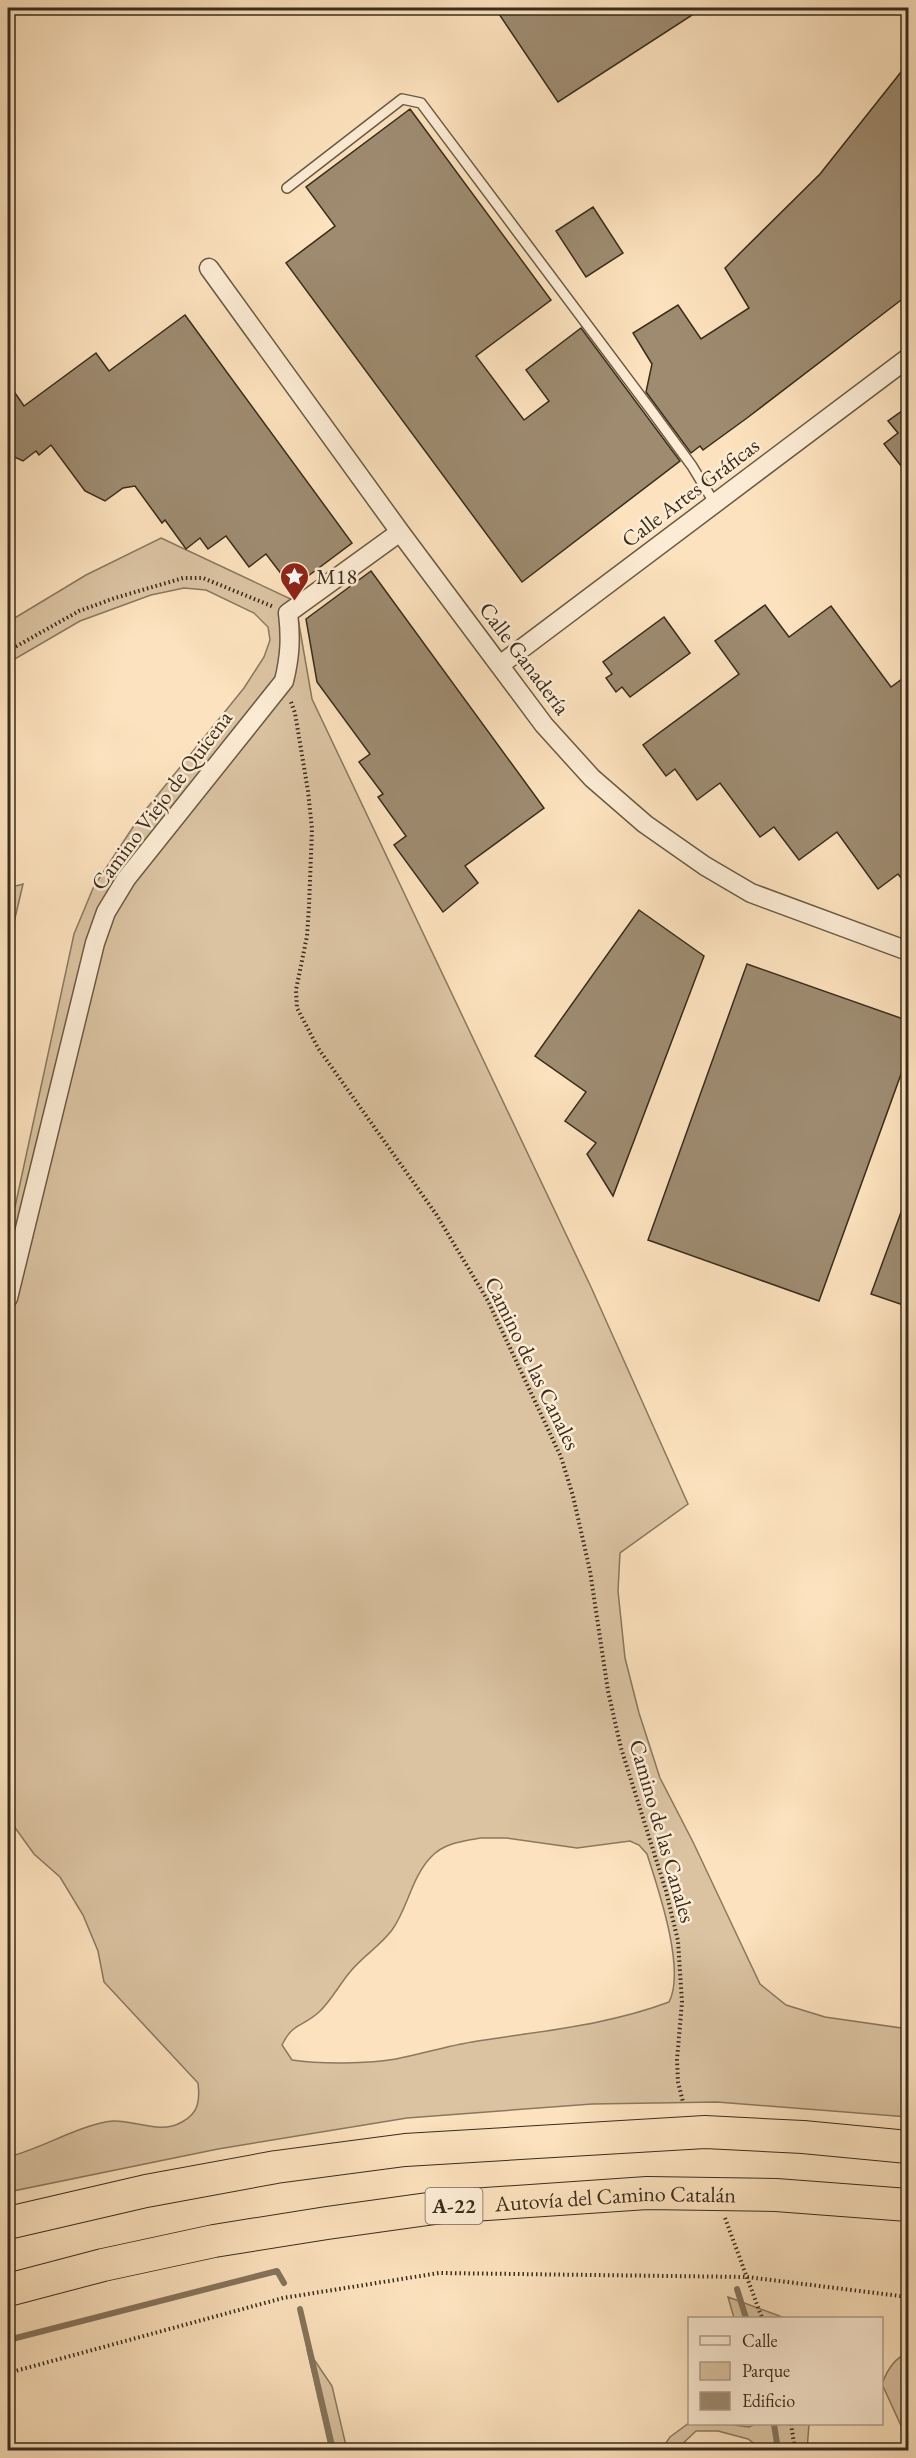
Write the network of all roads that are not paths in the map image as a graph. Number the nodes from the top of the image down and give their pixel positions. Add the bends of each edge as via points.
1 (287, 188) dead end
2 (209, 268) dead end
3 (909, 358) edge
4 (715, 504) junction
5 (400, 532) junction
6 (500, 665) junction
7 (909, 951) edge
8 (8, 1298) edge
9 (909, 2147) edge
10 (909, 2205) edge
11 (8, 2223) edge
12 (8, 2290) edge

1 - 4 lane via 402,99 421,103 692,466
2 - 5 street, Calle Ganadería
3 - 4 street, Calle Artes Gráficas
4 - 6 street, Calle Artes Gráficas
5 - 6 street, Calle Ganadería
5 - 8 street, Camino Viejo de Quicena via 288,613 290,660 284,681 126,879 106,912 95,943
6 - 7 street, Calle Ganadería via 544,725 592,777 645,824 705,866 751,893
9 - 11 highway via 705,2132 405,2150 276,2167 146,2191
10 - 12 highway, Autovía del Camino Catalán / A-22 via 776,2195 647,2193 442,2207 214,2241

